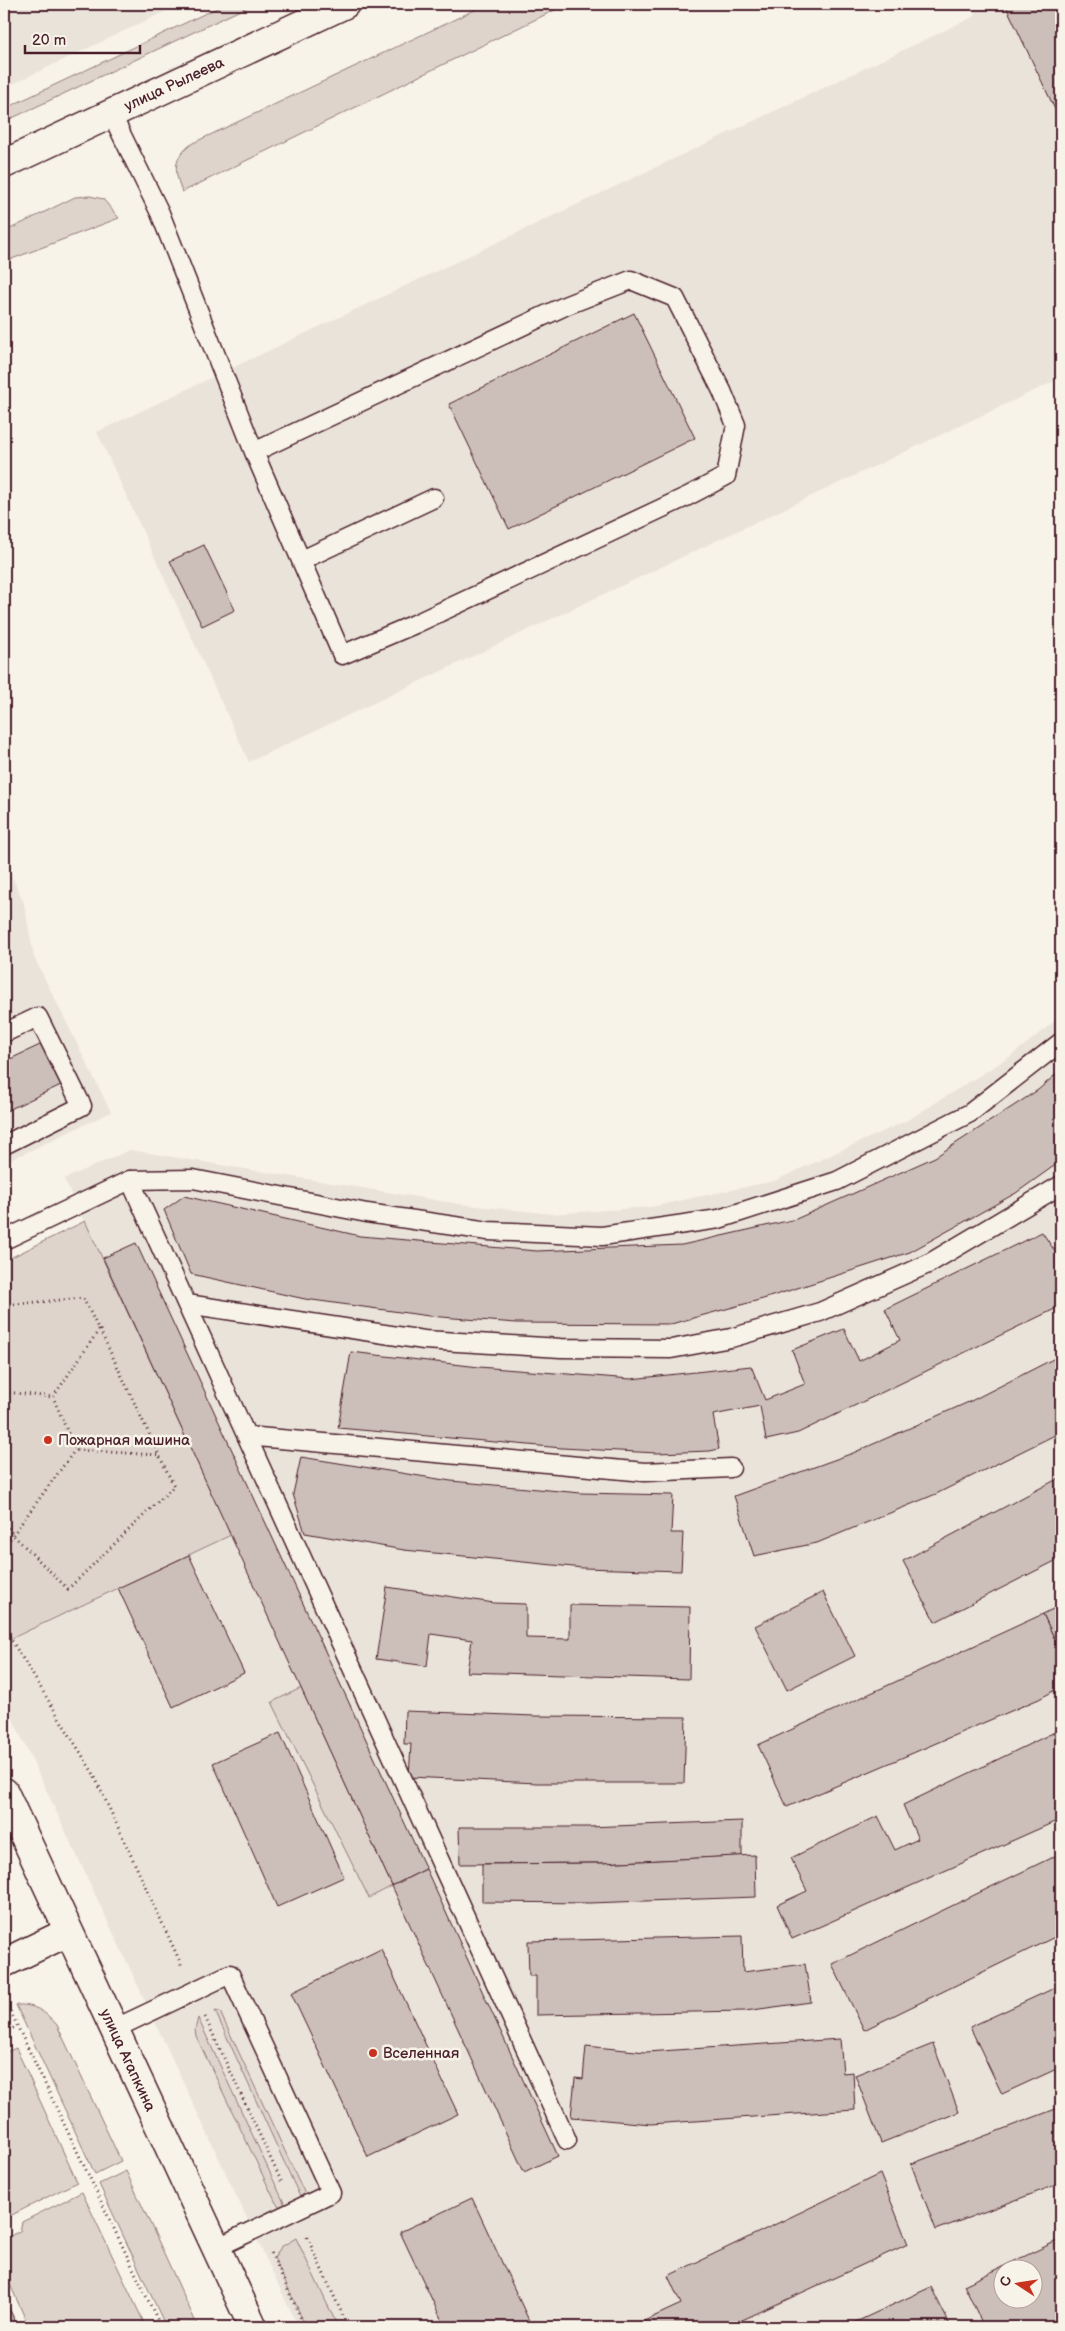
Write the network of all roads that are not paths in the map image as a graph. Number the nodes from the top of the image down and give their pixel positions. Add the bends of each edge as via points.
1 (345, 4) edge
2 (111, 113) junction
3 (4, 164) edge
4 (254, 452) junction
5 (434, 498) dead end
6 (302, 560) junction
7 (4, 1033) edge
8 (1061, 1042) edge
9 (4, 1145) edge
10 (130, 1180) junction
11 (1061, 1185) edge
12 (4, 1240) edge
13 (187, 1304) junction
14 (247, 1436) junction
15 (731, 1468) dead end
16 (4, 1792) edge
17 (68, 1932) junction
18 (4, 1963) edge
19 (114, 2029) junction
20 (567, 2140) dead end
21 (216, 2248) junction
22 (253, 2327) edge

1 - 2 main road, улица Рылеева
2 - 3 main road, улица Рылеева
2 - 4 lane via 160,213
4 - 6 lane
4 - 6 lane via 567,305 630,280 675,298 736,425 726,476 424,620 342,655
5 - 6 lane
7 - 9 lane via 38,1017 82,1106
8 - 10 lane via 961,1117 838,1181 719,1219 602,1236 488,1231 193,1179
10 - 12 lane
10 - 13 lane
11 - 13 lane via 928,1264 820,1312 730,1338 671,1349 561,1348 424,1340
13 - 14 lane
14 - 15 lane via 645,1472
14 - 20 lane
16 - 17 main road, улица Агапкина
17 - 18 main road
17 - 19 main road, улица Агапкина
19 - 21 main road, улица Агапкина
19 - 21 lane via 230,1974 332,2193
21 - 22 main road, улица Агапкина

